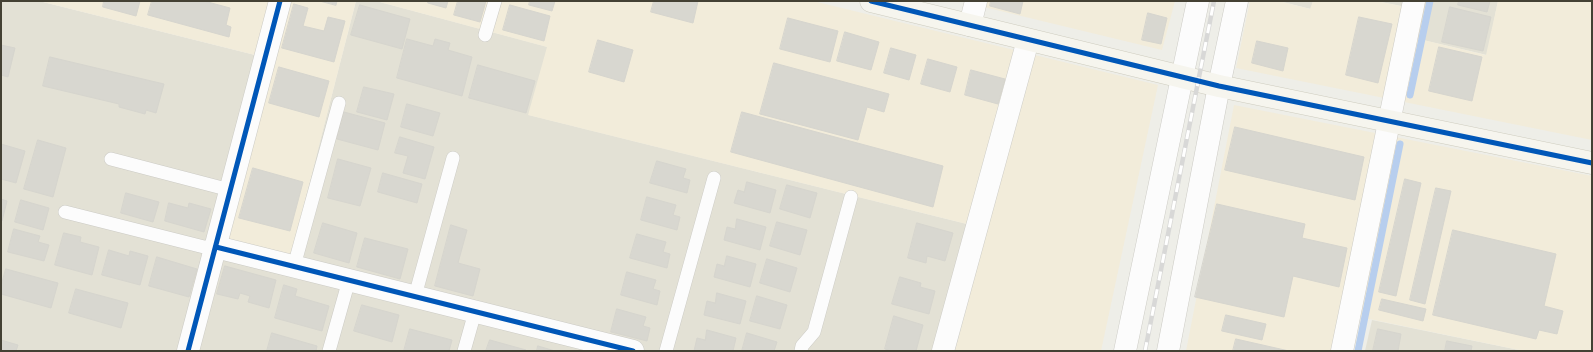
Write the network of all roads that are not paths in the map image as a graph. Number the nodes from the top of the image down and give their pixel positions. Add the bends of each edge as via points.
1 (280, 1) edge
2 (495, 1) edge
3 (871, 1) edge
4 (976, 1) edge
5 (1198, 1) edge
6 (1237, 1) edge
7 (1414, 1) edge
8 (970, 25) junction
9 (485, 35) dead end
10 (1028, 40) junction
11 (1183, 77) junction
12 (1219, 86) junction
13 (339, 103) dead end
14 (1389, 121) junction
15 (453, 158) dead end
16 (111, 159) dead end
17 (1592, 163) edge
18 (714, 178) dead end
19 (230, 190) junction
20 (851, 197) dead end
21 (65, 212) dead end
22 (216, 246) junction
23 (294, 266) junction
24 (349, 280) junction
25 (415, 296) junction
26 (475, 312) junction
27 (603, 347) edge
28 (188, 351) edge
29 (329, 351) edge
30 (464, 351) edge
31 (632, 351) edge
32 (666, 351) edge
33 (801, 351) edge
34 (943, 351) edge
35 (1125, 351) edge
36 (1168, 351) edge
37 (1342, 351) edge

1 - 19 street
2 - 9 lane
3 - 8 street
4 - 8 street
5 - 11 street
6 - 12 street
7 - 14 street
8 - 10 street
10 - 11 street
10 - 34 street
11 - 12 street
11 - 35 street
12 - 14 street
12 - 36 street
13 - 23 lane
14 - 17 street
14 - 37 street
15 - 25 lane
16 - 19 lane
18 - 32 lane
19 - 22 street
20 - 33 lane via 814,332
21 - 22 lane via 204,247
22 - 23 street
22 - 28 street
23 - 24 street
24 - 25 street
24 - 29 lane
25 - 26 street
26 - 27 street
26 - 30 lane
27 - 31 street

